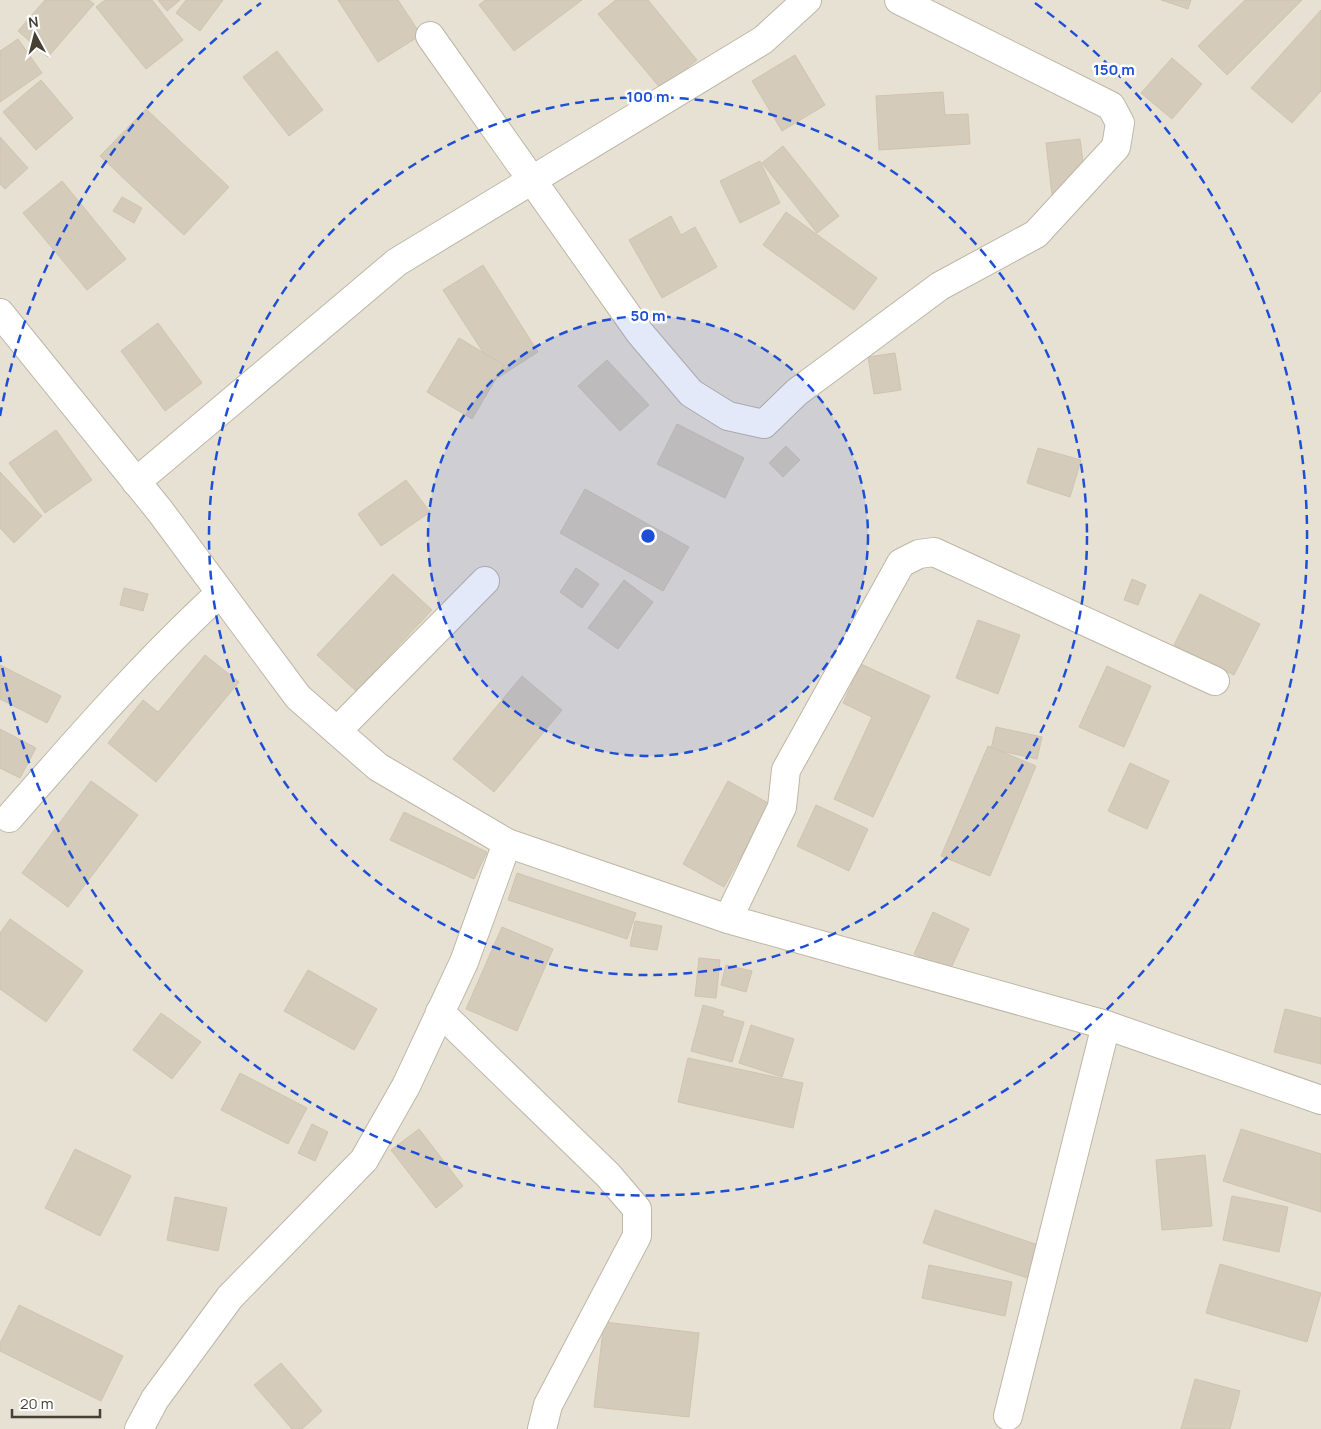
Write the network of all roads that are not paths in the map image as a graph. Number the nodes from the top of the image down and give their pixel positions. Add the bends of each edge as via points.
1 (806, 0) edge
2 (899, 0) edge
3 (430, 36) dead end
4 (533, 179) junction
5 (0, 313) edge
6 (136, 482) junction
7 (485, 581) dead end
8 (220, 593) junction
9 (1215, 681) dead end
10 (337, 731) junction
11 (9, 818) dead end
12 (507, 843) junction
13 (728, 918) junction
14 (440, 1012) junction
15 (1106, 1025) junction
16 (1321, 1100) edge
17 (1008, 1416) dead end
18 (139, 1429) edge
19 (542, 1429) edge

1 - 4 street via 763,40
2 - 4 street via 1110,106 1120,122 1116,147 1036,234 940,286 797,392 764,424 728,416 691,393 640,333
3 - 4 street
4 - 6 street via 397,262
5 - 6 street
6 - 8 street
7 - 10 street
8 - 10 street via 298,697
8 - 11 street via 170,639
9 - 13 street via 934,552 918,554 901,563 786,770 782,807
10 - 12 street via 378,767
12 - 13 street
12 - 14 street via 464,962
13 - 15 street
14 - 18 street via 406,1086 364,1160 230,1297 155,1399
14 - 19 street via 608,1176 637,1209 637,1236 548,1405
15 - 16 street
15 - 17 street

